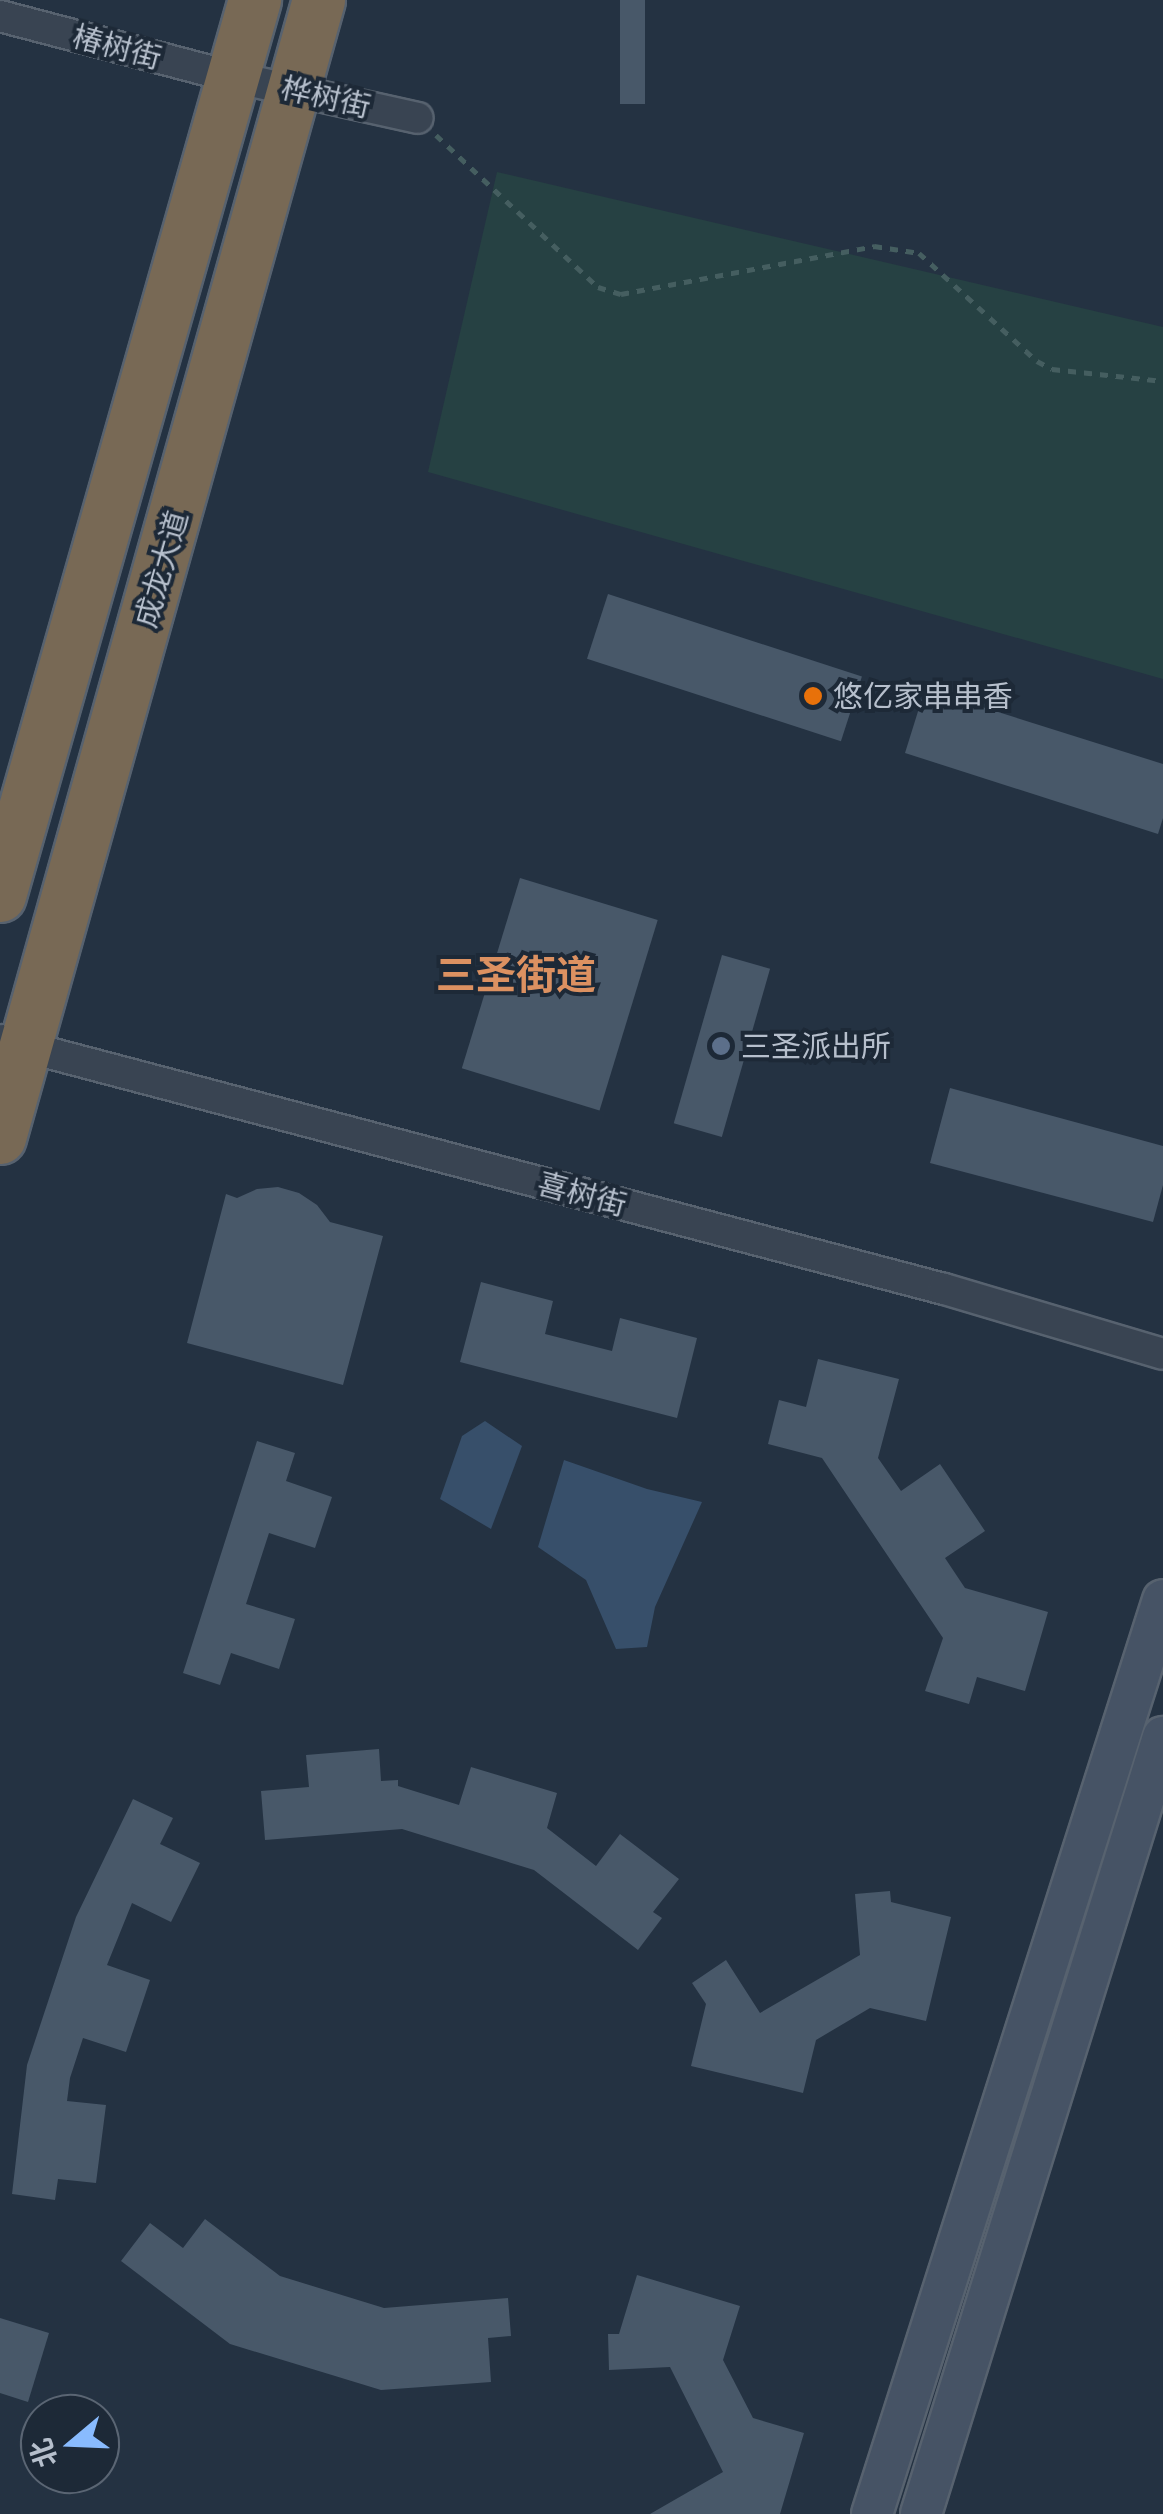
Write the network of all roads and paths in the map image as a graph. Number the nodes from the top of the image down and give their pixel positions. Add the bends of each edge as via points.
1 (255, 0) edge
2 (319, 0) edge
3 (0, 16) edge
4 (233, 78) junction
5 (294, 89) junction
6 (418, 118) joint
7 (1163, 380) edge
8 (0, 896) edge
9 (14, 1044) edge
10 (0, 1138) edge
11 (1163, 1354) edge
12 (1163, 1600) edge
13 (1163, 1737) edge
14 (872, 2514) edge
15 (921, 2514) edge

1 - 4 highway
2 - 5 highway, 成龙大道
3 - 4 street, 椿树街
4 - 5 street, 桦树街
4 - 8 highway
5 - 6 street, 桦树街
5 - 9 highway, 成龙大道
6 - 7 path via 598,286 621,294 874,246 920,254 1052,369
9 - 10 highway, 成龙大道
9 - 11 street, 喜树街 via 944,1289
12 - 14 street
13 - 15 street

